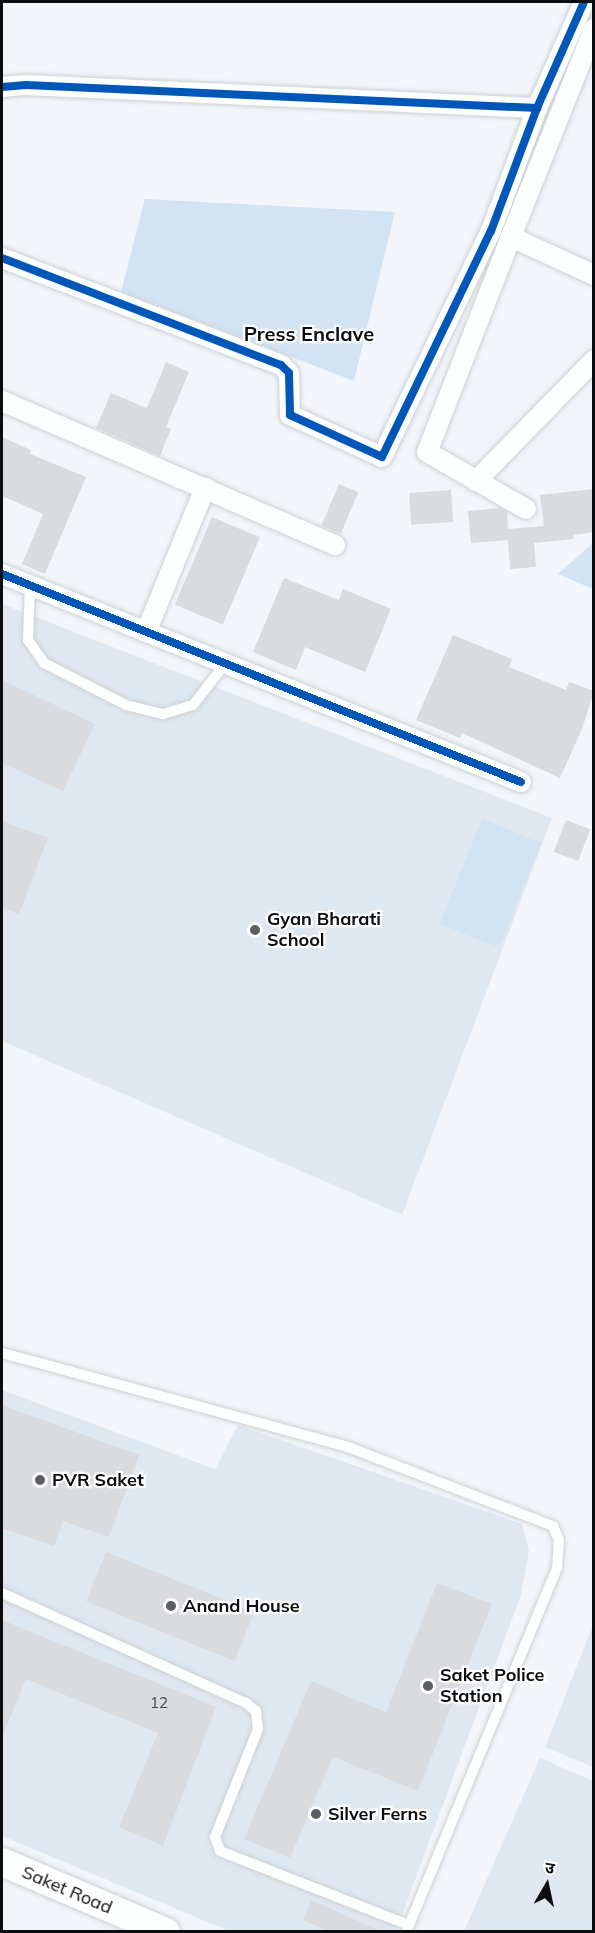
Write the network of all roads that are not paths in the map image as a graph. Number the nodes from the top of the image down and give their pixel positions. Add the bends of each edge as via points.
1 (584, 2) edge
2 (593, 30) edge
3 (2, 87) edge
4 (537, 108) junction
5 (511, 237) junction
6 (2, 258) edge
7 (594, 275) edge
8 (594, 360) edge
9 (2, 401) edge
10 (476, 481) junction
11 (205, 488) junction
12 (526, 510) dead end
13 (335, 545) dead end
14 (2, 574) edge
15 (30, 585) junction
16 (146, 632) junction
17 (225, 664) junction
18 (521, 782) dead end
19 (2, 1353) edge
20 (2, 1593) edge
21 (2, 1862) edge
22 (408, 1928) edge
23 (166, 1932) edge

1 - 4 street
2 - 5 street
3 - 4 street via 38,85
4 - 6 street via 491,231 382,457 290,415 289,373 281,365
5 - 7 street
5 - 10 street via 428,452
8 - 10 street
9 - 11 street
10 - 12 street
11 - 13 street
11 - 16 street
14 - 15 street
15 - 16 street
15 - 17 lane via 28,639 44,663 126,705 163,714 193,705
16 - 17 street
17 - 18 street
19 - 22 lane via 348,1447 553,1526 559,1540 557,1568
20 - 22 lane via 256,1711 258,1729 215,1837 220,1851
21 - 23 street, Saket Road

